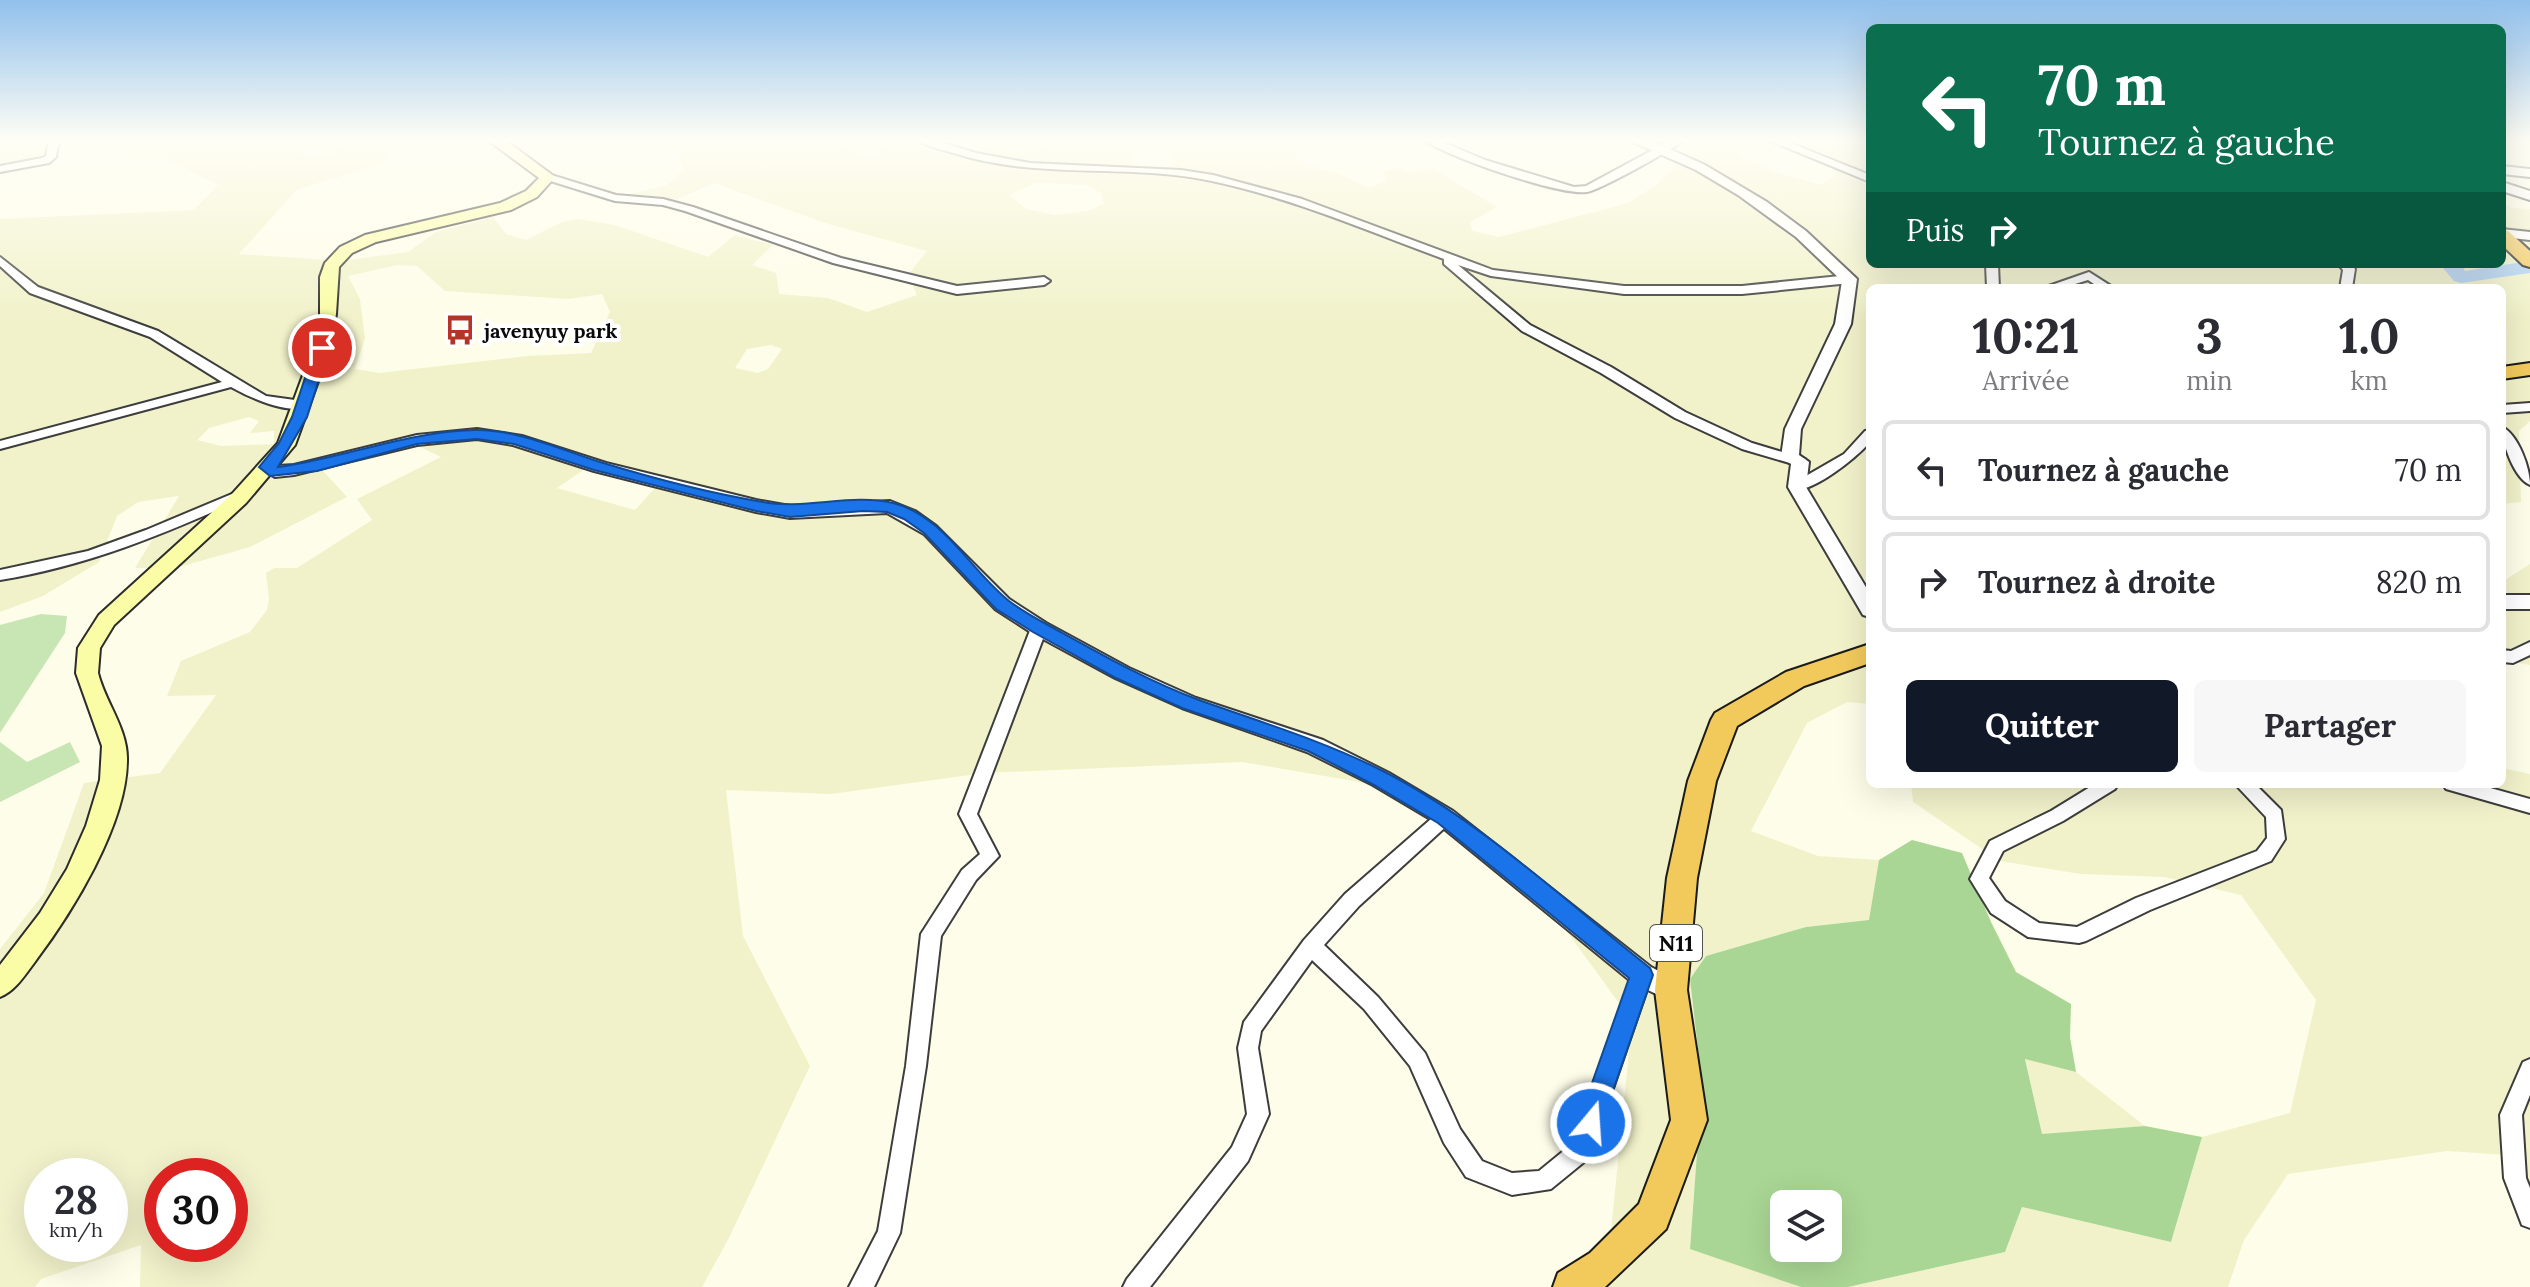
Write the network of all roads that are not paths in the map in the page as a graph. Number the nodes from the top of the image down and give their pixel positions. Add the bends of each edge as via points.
1 (526, 200) edge
2 (640, 200) edge
3 (1292, 200) edge
4 (1753, 200) edge
5 (2506, 234) edge
6 (2530, 236) edge
7 (2506, 238) edge
8 (1444, 258) junction
9 (0, 260) edge
10 (2530, 260) edge
11 (1850, 279) junction
12 (1044, 281) dead end
13 (2062, 284) edge
14 (2102, 284) edge
15 (2530, 369) edge
16 (2506, 372) edge
17 (233, 383) junction
18 (302, 405) junction
19 (2530, 407) edge
20 (2506, 409) edge
21 (1866, 438) edge
22 (2506, 438) edge
23 (0, 445) edge
24 (1800, 462) junction
25 (267, 467) junction
26 (2530, 481) edge
27 (1797, 487) junction
28 (239, 495) junction
29 (0, 575) edge
30 (2506, 602) edge
31 (2530, 602) edge
32 (1866, 603) edge
33 (1039, 628) junction
34 (2530, 648) edge
35 (1866, 654) edge
36 (2506, 656) edge
37 (2102, 788) edge
38 (2248, 788) edge
39 (2466, 788) edge
40 (2530, 806) edge
41 (1445, 817) junction
42 (1311, 946) junction
43 (1642, 975) junction
44 (0, 985) edge
45 (1671, 990) junction
46 (2530, 1069) edge
47 (2530, 1217) edge
48 (861, 1287) edge
49 (1135, 1287) edge
50 (1572, 1287) edge

1 - 18 main road via 416,226 339,256 330,268 327,326 317,370
2 - 12 street via 689,209 837,261 957,290
3 - 8 street
4 - 11 street
5 - 6 street
7 - 10 highway
8 - 11 street via 1491,273 1624,290 1742,290
8 - 24 street via 1526,328 1680,415 1747,446
9 - 17 street via 34,290 145,330
11 - 24 street via 1843,324 1793,429 1790,457
13 - 14 street via 2089,276
15 - 16 highway
17 - 18 street via 263,399
17 - 23 street
18 - 25 main road via 286,444
19 - 20 street
21 - 27 street via 1849,457
22 - 26 street
24 - 27 street
25 - 28 main road
25 - 33 street via 275,472 305,469 417,440 477,434 756,506 790,512 890,507 930,530 1002,604
27 - 32 street
28 - 29 street via 124,547
28 - 44 main road via 112,615 88,650 88,681 115,747 113,777 91,849 70,893
30 - 31 street
33 - 41 street via 1189,703 1315,746
33 - 48 street via 968,814 990,856 969,875 931,934 889,1233
34 - 36 street
35 - 45 highway, N11 via 1795,679 1725,720 1702,781 1682,878
37 - 38 street via 1996,846 1979,879 1998,907 2035,931 2079,935 2264,856 2276,839 2275,815
39 - 40 street
41 - 42 street via 1352,900
41 - 43 street
42 - 43 street via 1371,1003 1418,1060 1452,1136 1474,1169 1512,1184 1543,1181 1581,1151
42 - 49 street via 1251,1028 1248,1048 1258,1114 1240,1154
43 - 45 street
45 - 50 highway, N11 via 1689,1120 1653,1216 1603,1266
46 - 47 street via 2511,1115 2515,1178

